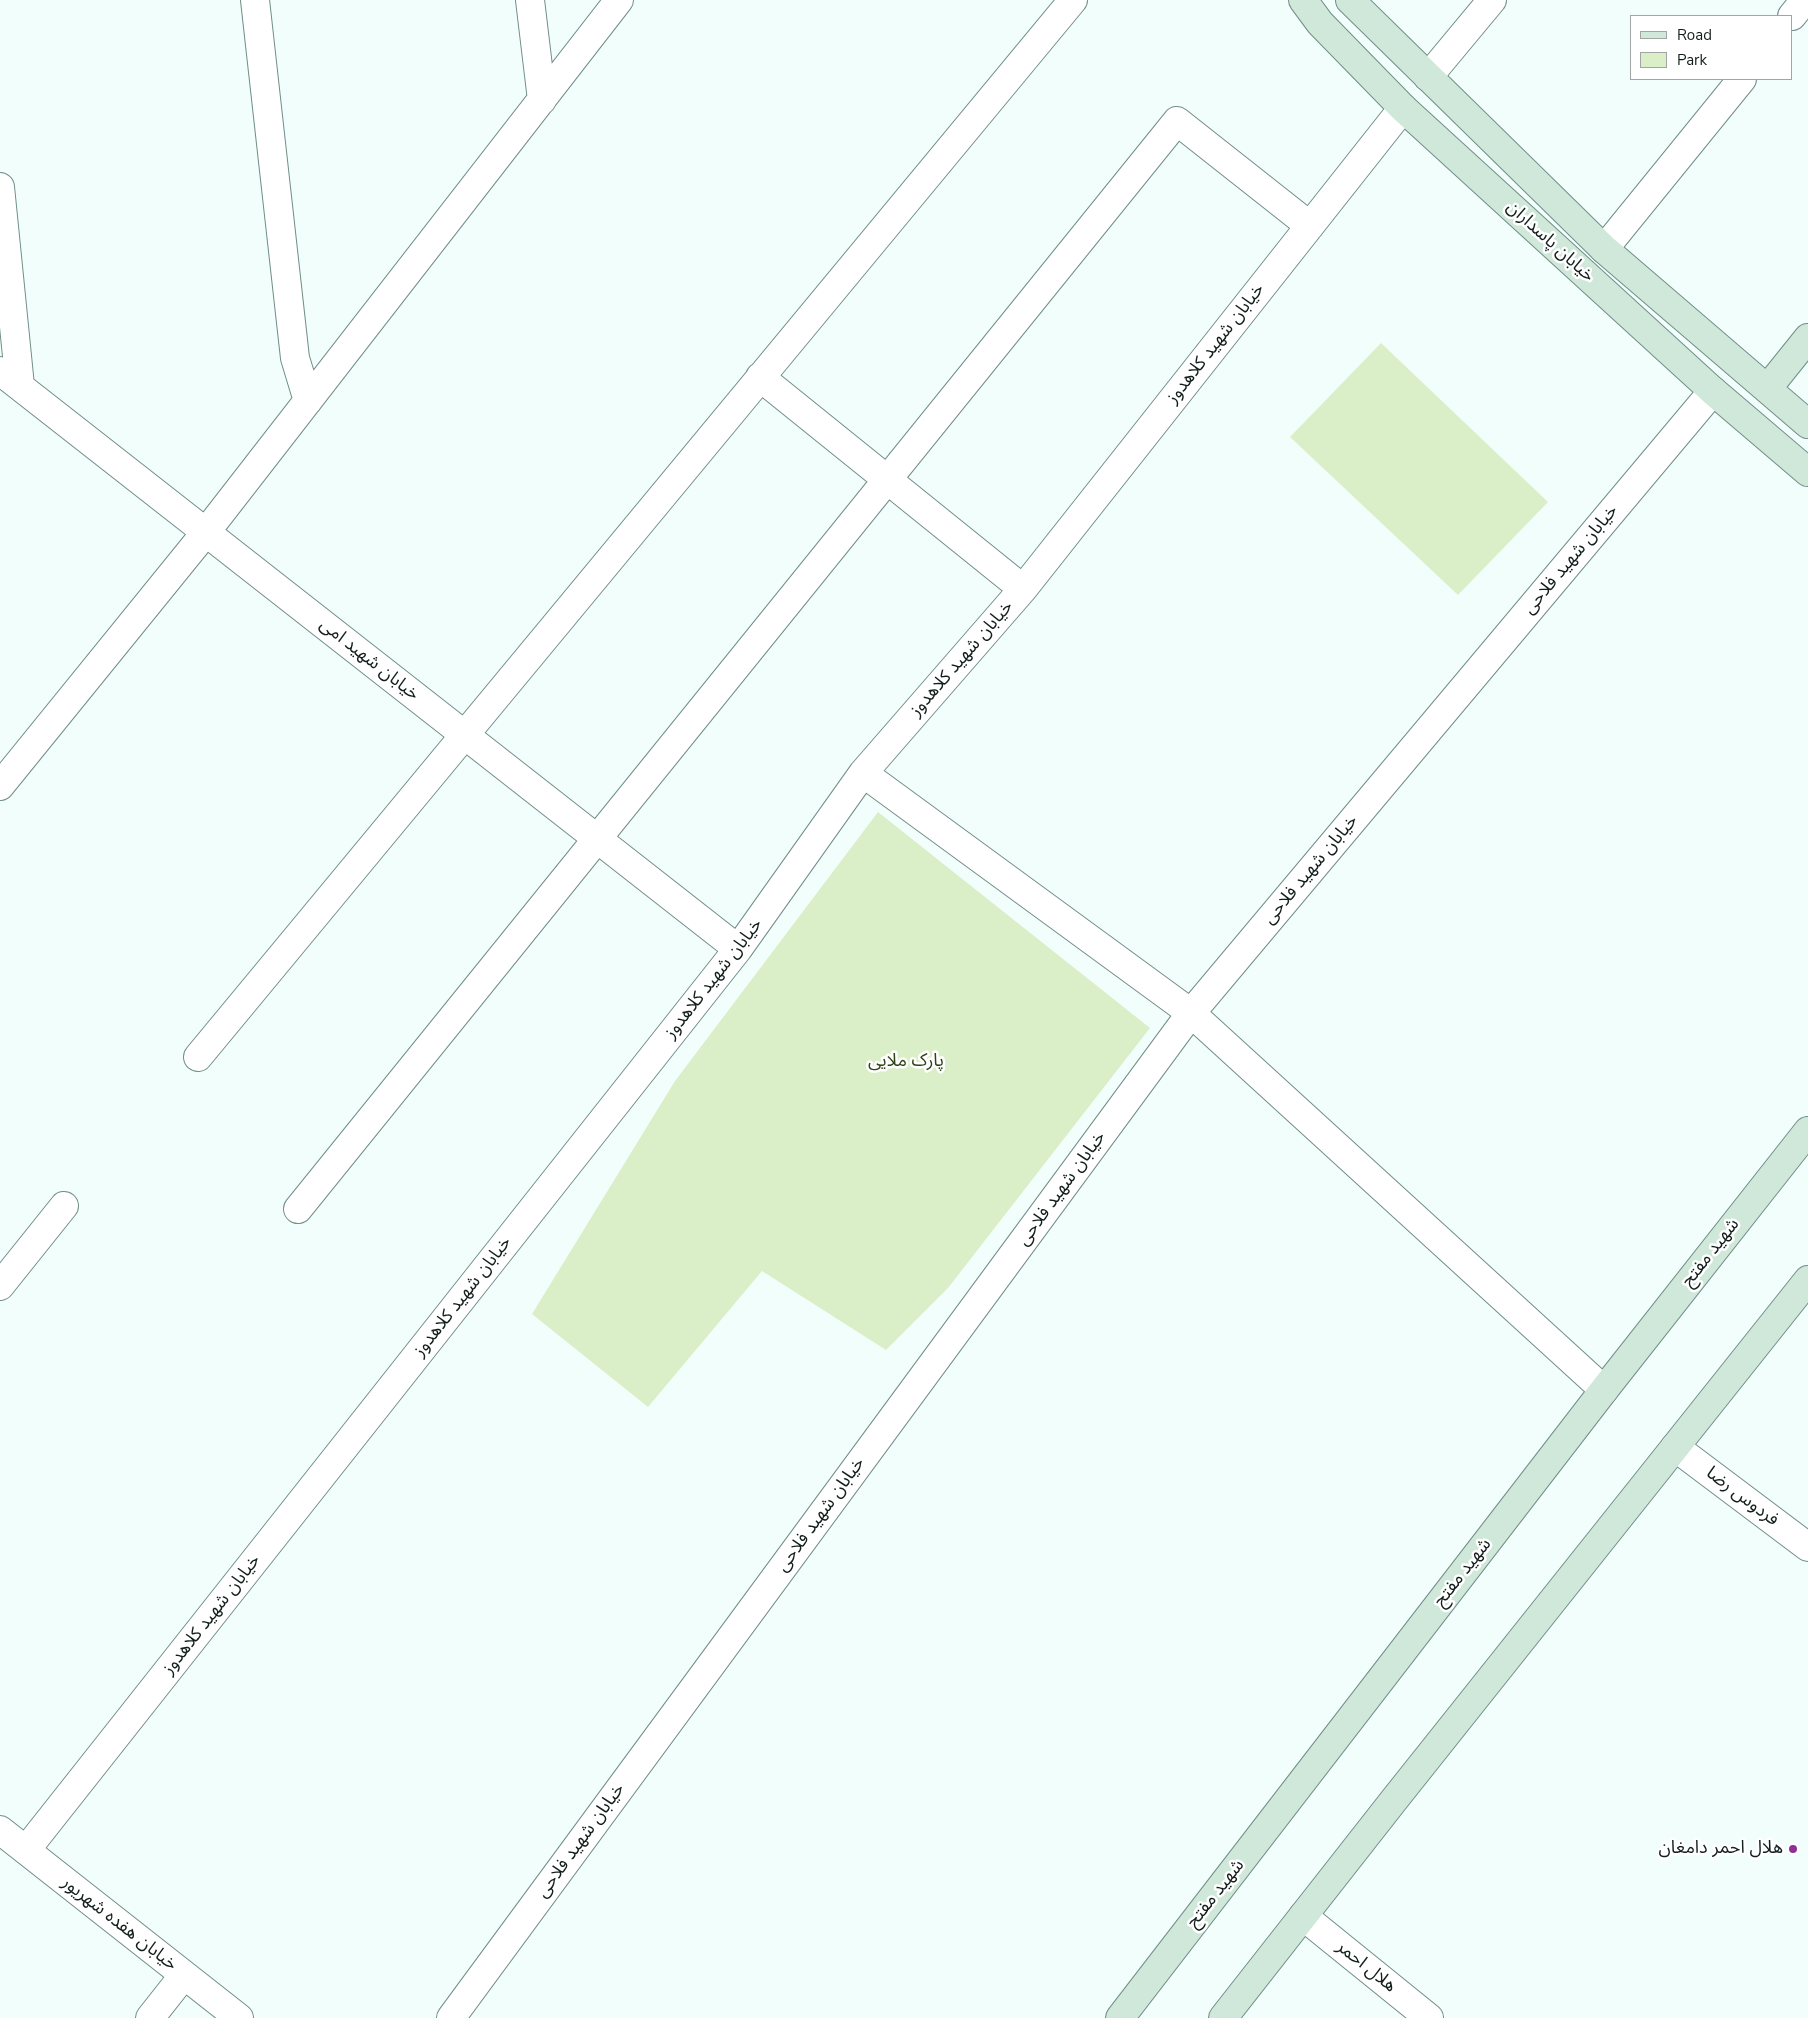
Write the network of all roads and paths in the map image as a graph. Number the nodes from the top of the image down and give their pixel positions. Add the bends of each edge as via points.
1 (255, 0) edge
2 (530, 0) edge
3 (619, 0) edge
4 (1073, 0) edge
5 (1303, 0) edge
6 (1350, 0) edge
7 (1492, 0) edge
8 (1805, 0) edge
9 (1793, 15) edge
10 (1428, 77) junction
11 (1741, 80) edge
12 (542, 100) junction
13 (1402, 108) junction
14 (0, 187) edge
15 (1310, 226) junction
16 (1604, 249) junction
17 (1808, 338) edge
18 (760, 377) junction
19 (10, 378) edge
20 (1767, 389) junction
21 (1713, 391) junction
22 (308, 401) junction
23 (1808, 424) edge
24 (1808, 472) edge
25 (886, 480) junction
26 (206, 532) junction
27 (1023, 589) junction
28 (465, 734) junction
29 (863, 773) junction
30 (0, 786) edge
31 (597, 839) junction
32 (738, 949) junction
33 (1192, 1013) junction
34 (198, 1057) dead end
35 (1808, 1130) edge
36 (64, 1206) dead end
37 (298, 1209) dead end
38 (1808, 1280) edge
39 (0, 1286) edge
40 (1604, 1390) junction
41 (1675, 1447) junction
42 (1808, 1548) edge
43 (0, 1830) edge
44 (26, 1850) junction
45 (1303, 1916) junction
46 (184, 1975) junction
47 (150, 2018) edge
48 (239, 2018) edge
49 (450, 2018) edge
50 (1120, 2018) edge
51 (1223, 2018) edge
52 (1429, 2018) edge

1 - 22 street via 295,358
2 - 12 street
3 - 12 street
4 - 18 street
5 - 13 main road, خیابان پاسداران via 1320,23
6 - 10 main road, خیابان پاسداران
7 - 10 street
8 - 9 street
10 - 16 main road, خیابان پاسداران
11 - 16 street
12 - 22 street
13 - 15 street, خیابان شهید کلاهدوز
13 - 21 main road, خیابان پاسداران
14 - 19 street
15 - 25 street via 1177,121
15 - 27 street, خیابان شهید کلاهدوز
16 - 20 main road, خیابان پاسداران
17 - 20 main road
18 - 25 street
18 - 28 street
19 - 26 street, خیابان شهید امی
20 - 23 main road, خیابان پاسداران
21 - 24 main road, خیابان پاسداران
21 - 33 street, خیابان شهید فلاحی
22 - 26 street
25 - 27 street
25 - 31 street
26 - 28 street, خیابان شهید امی
26 - 30 street
27 - 29 street, خیابان شهید کلاهدوز
28 - 31 street, خیابان شهید امی
28 - 34 street
29 - 32 street, خیابان شهید کلاهدوز
29 - 33 street
31 - 32 street, خیابان شهید امی
31 - 37 street
32 - 44 street, خیابان شهید کلاهدوز
33 - 40 street
33 - 49 street, خیابان شهید فلاحی
35 - 40 main road, شهید مفتح
36 - 39 street
38 - 41 main road
40 - 50 main road, شهید مفتح
41 - 42 street, فردوس رضا
41 - 45 main road
43 - 44 street, خیابان هفده شهریور
44 - 46 street, خیابان هفده شهریور
45 - 51 main road
45 - 52 street, هلال احمر
46 - 47 street
46 - 48 street, خیابان هفده شهریور

